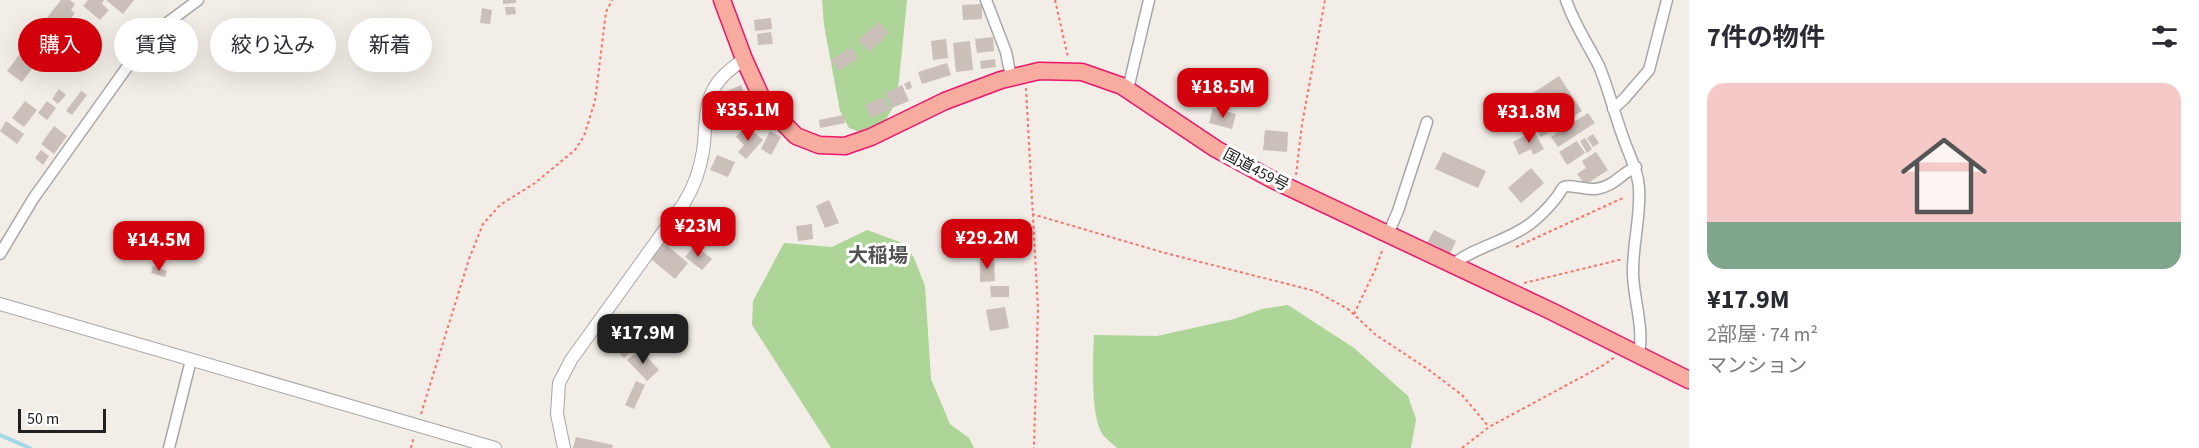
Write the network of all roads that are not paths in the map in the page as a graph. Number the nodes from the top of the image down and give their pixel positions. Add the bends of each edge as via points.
1 (198, 0) edge
2 (722, 0) edge
3 (986, 0) edge
4 (1149, 0) edge
5 (1566, 0) edge
6 (1667, 0) edge
7 (744, 59) junction
8 (1018, 76) junction
9 (1128, 89) junction
10 (1612, 109) junction
11 (1427, 122) dead end
12 (1636, 167) junction
13 (1388, 234) junction
14 (0, 254) edge
15 (1452, 265) junction
16 (0, 304) edge
17 (1631, 350) junction
18 (191, 360) junction
19 (1689, 380) edge
20 (169, 448) edge
21 (495, 448) edge
22 (564, 448) edge

1 - 14 street via 159,29 130,63 33,199
2 - 7 highway, 国道459号
3 - 8 street
4 - 9 street
5 - 10 street via 1603,76
6 - 10 street via 1649,70
7 - 8 highway, 国道459号 via 764,103 780,122 796,136 819,145 845,146 945,101
7 - 22 street via 712,91 695,185 571,360 559,384 557,414
8 - 9 highway, 国道459号 via 1039,71 1082,72
9 - 13 highway, 国道459号 via 1216,149 1292,190
10 - 12 street
11 - 13 street
12 - 15 street via 1604,186 1564,187 1530,224
12 - 17 street via 1639,202 1633,276 1639,326
13 - 15 highway, 国道459号
15 - 17 highway, 国道459号
16 - 18 street
17 - 19 highway, 国道459号
18 - 20 street
18 - 21 street

